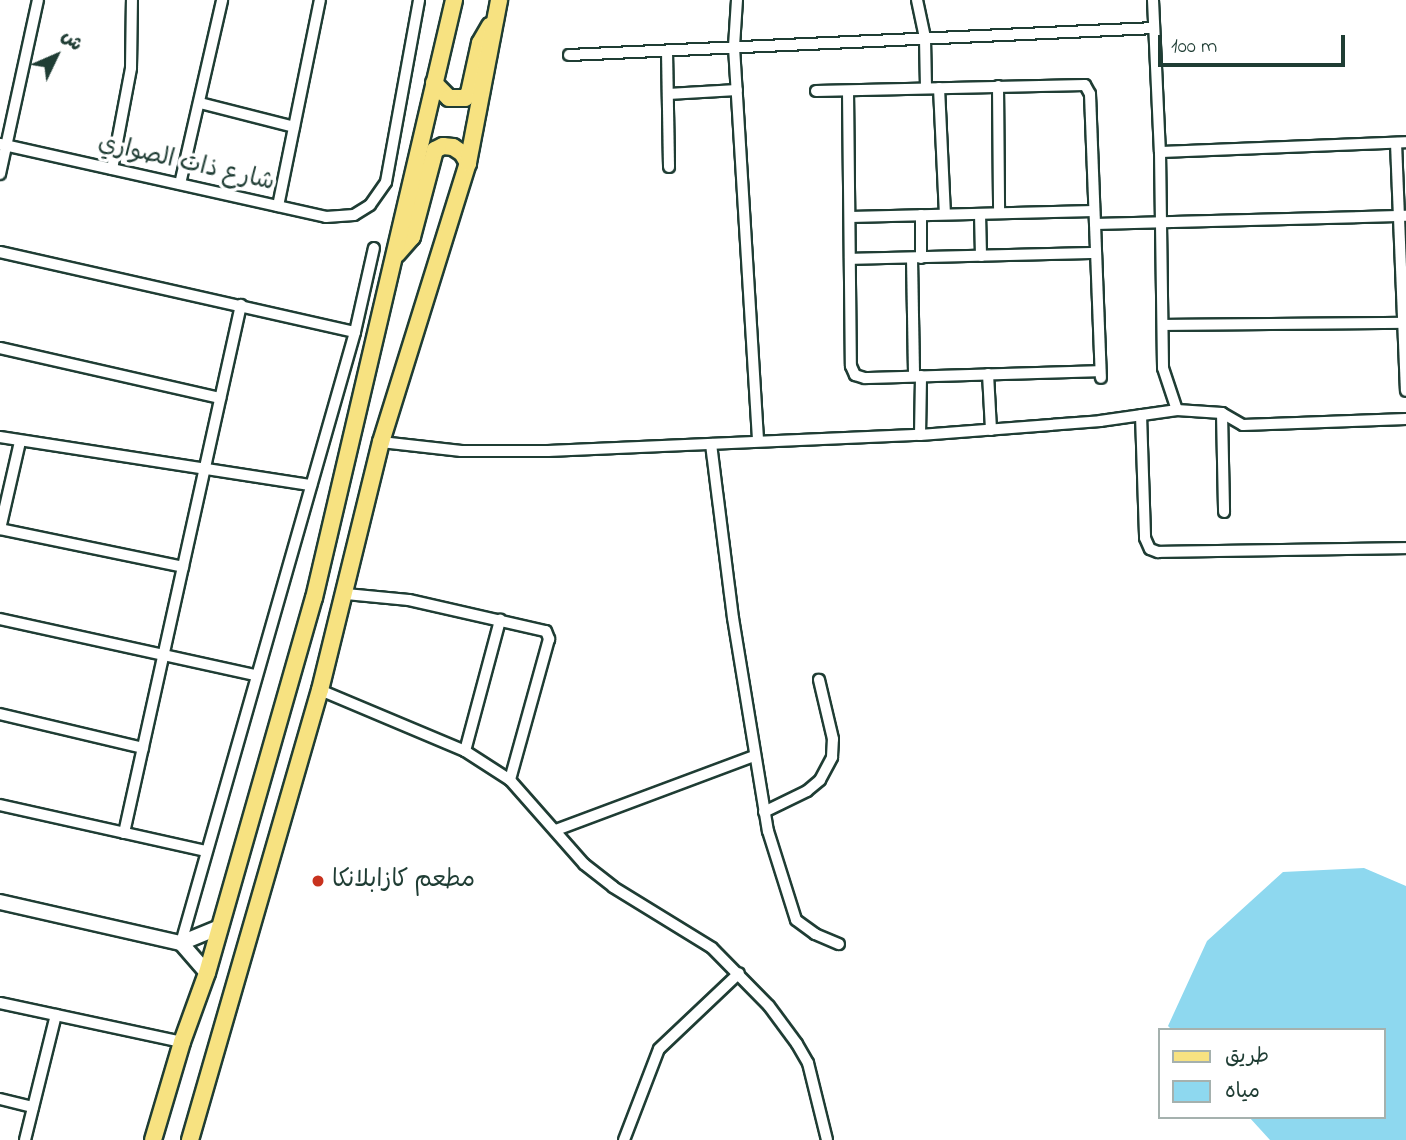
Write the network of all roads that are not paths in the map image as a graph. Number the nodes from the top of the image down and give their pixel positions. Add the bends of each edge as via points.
1 (37, 0) edge
2 (132, 0) edge
3 (222, 0) edge
4 (320, 0) edge
5 (419, 0) edge
6 (454, 0) edge
7 (499, 0) edge
8 (737, 0) edge
9 (917, 0) edge
10 (1153, 0) edge
11 (496, 20) junction
12 (1154, 28) junction
13 (925, 39) junction
14 (734, 47) junction
15 (667, 51) junction
16 (569, 55) dead end
17 (434, 83) junction
18 (998, 86) junction
19 (926, 88) junction
20 (939, 88) junction
21 (737, 90) junction
22 (848, 90) junction
23 (816, 91) dead end
24 (668, 94) junction
25 (200, 103) junction
26 (294, 127) junction
27 (1401, 142) edge
28 (3, 145) edge
29 (1160, 152) junction
30 (468, 163) junction
31 (669, 167) dead end
32 (112, 169) junction
33 (0, 174) edge
34 (180, 184) junction
35 (278, 206) junction
36 (1094, 211) junction
37 (999, 213) junction
38 (945, 214) junction
39 (980, 214) junction
40 (920, 215) junction
41 (1403, 216) edge
42 (850, 217) junction
43 (1161, 222) junction
44 (1095, 224) junction
45 (374, 248) dead end
46 (0, 252) edge
47 (1096, 253) junction
48 (395, 256) junction
49 (981, 256) junction
50 (916, 258) junction
51 (850, 259) junction
52 (241, 305) junction
53 (1405, 323) edge
54 (1163, 325) junction
55 (355, 332) junction
56 (0, 348) edge
57 (988, 374) junction
58 (918, 376) junction
59 (1406, 391) edge
60 (220, 398) junction
61 (1177, 410) junction
62 (1222, 413) junction
63 (1142, 415) junction
64 (1406, 419) edge
65 (991, 430) junction
66 (920, 435) junction
67 (0, 437) edge
68 (758, 440) junction
69 (20, 442) junction
70 (381, 442) junction
71 (711, 444) junction
72 (205, 469) junction
73 (311, 485) junction
74 (1224, 512) dead end
75 (0, 529) edge
76 (1406, 548) edge
77 (183, 567) junction
78 (345, 594) junction
79 (0, 619) edge
80 (500, 620) junction
81 (164, 655) junction
82 (255, 676) junction
83 (820, 680) dead end
84 (320, 690) junction
85 (0, 714) edge
86 (143, 747) junction
87 (465, 751) junction
88 (754, 756) junction
89 (510, 780) junction
90 (0, 805) edge
91 (764, 812) junction
92 (555, 830) junction
93 (124, 833) junction
94 (206, 851) junction
95 (0, 902) edge
96 (220, 927) junction
97 (181, 943) junction
98 (839, 944) dead end
99 (207, 973) junction
100 (739, 973) junction
101 (0, 1003) edge
102 (56, 1015) junction
103 (182, 1042) junction
104 (0, 1099) edge
105 (33, 1107) junction
106 (25, 1140) edge
107 (153, 1140) edge
108 (190, 1140) edge
109 (624, 1140) edge
110 (827, 1140) edge

1 - 28 street
2 - 32 street via 131,68
3 - 25 street
4 - 26 street
5 - 35 street, شارع ذات الصواري via 386,182 377,198 362,211 335,218
6 - 17 main road
7 - 11 main road
8 - 14 street
9 - 13 street
10 - 12 street
11 - 17 main road via 480,43 465,98 449,98
11 - 30 main road
12 - 13 street
12 - 29 street
13 - 14 street
13 - 19 street
14 - 15 street
14 - 21 street
15 - 16 street
15 - 24 street
17 - 48 main road
18 - 20 street
18 - 36 street via 1081,84 1088,89
18 - 37 street
19 - 20 street
19 - 22 street
20 - 38 street
21 - 24 street
21 - 68 street
22 - 23 street
22 - 42 street
24 - 31 street
25 - 26 street
25 - 34 street
26 - 35 street
27 - 29 street
27 - 41 street
28 - 32 street, شارع ذات الصواري
28 - 33 street
29 - 43 street
30 - 48 main road via 453,147 435,150 412,237
30 - 70 main road
32 - 34 street, شارع ذات الصواري
34 - 35 street, شارع ذات الصواري
36 - 37 street
36 - 44 street
37 - 39 street
38 - 39 street
38 - 40 street
39 - 49 street
40 - 42 street
40 - 50 street
41 - 43 street
41 - 53 street
42 - 51 street
43 - 44 street
43 - 54 street
44 - 47 street
45 - 55 street
46 - 52 street
47 - 49 street
47 - 57 street via 1101,374
48 - 96 main road via 314,598
49 - 50 street
50 - 51 street
50 - 58 street
51 - 58 street via 853,372 865,378
52 - 55 street
52 - 60 street
53 - 54 street
53 - 59 street
54 - 61 street via 1163,368
55 - 73 street
56 - 60 street
57 - 58 street
57 - 65 street
58 - 66 street
60 - 72 street
61 - 62 street
61 - 63 street
62 - 64 street via 1243,425
62 - 74 street
63 - 65 street
63 - 76 street via 1145,538 1150,549
65 - 66 street
66 - 68 street
67 - 69 street
68 - 71 street
69 - 72 street
69 - 75 street
70 - 71 street via 461,451
70 - 78 main road
71 - 88 street
72 - 73 street
72 - 77 street
73 - 82 street
75 - 77 street
77 - 81 street
78 - 80 street via 409,600
78 - 84 main road
79 - 81 street
80 - 87 street
80 - 89 street via 542,630 549,639
81 - 82 street
81 - 86 street
82 - 94 street
83 - 91 street via 833,739 832,757 820,780 807,791
84 - 87 street
84 - 108 main road
85 - 86 street
86 - 93 street
87 - 89 street
88 - 91 street
88 - 92 street
89 - 92 street
90 - 93 street
91 - 98 street via 796,920
92 - 100 street via 569,850 603,879 712,948
93 - 94 street
94 - 97 street
95 - 97 street
96 - 97 street
96 - 99 main road
97 - 99 street
99 - 103 main road
100 - 109 street via 659,1049
100 - 110 street via 769,1006 808,1063
101 - 102 street
102 - 103 street
102 - 105 street
103 - 107 main road
104 - 105 street
105 - 106 street

